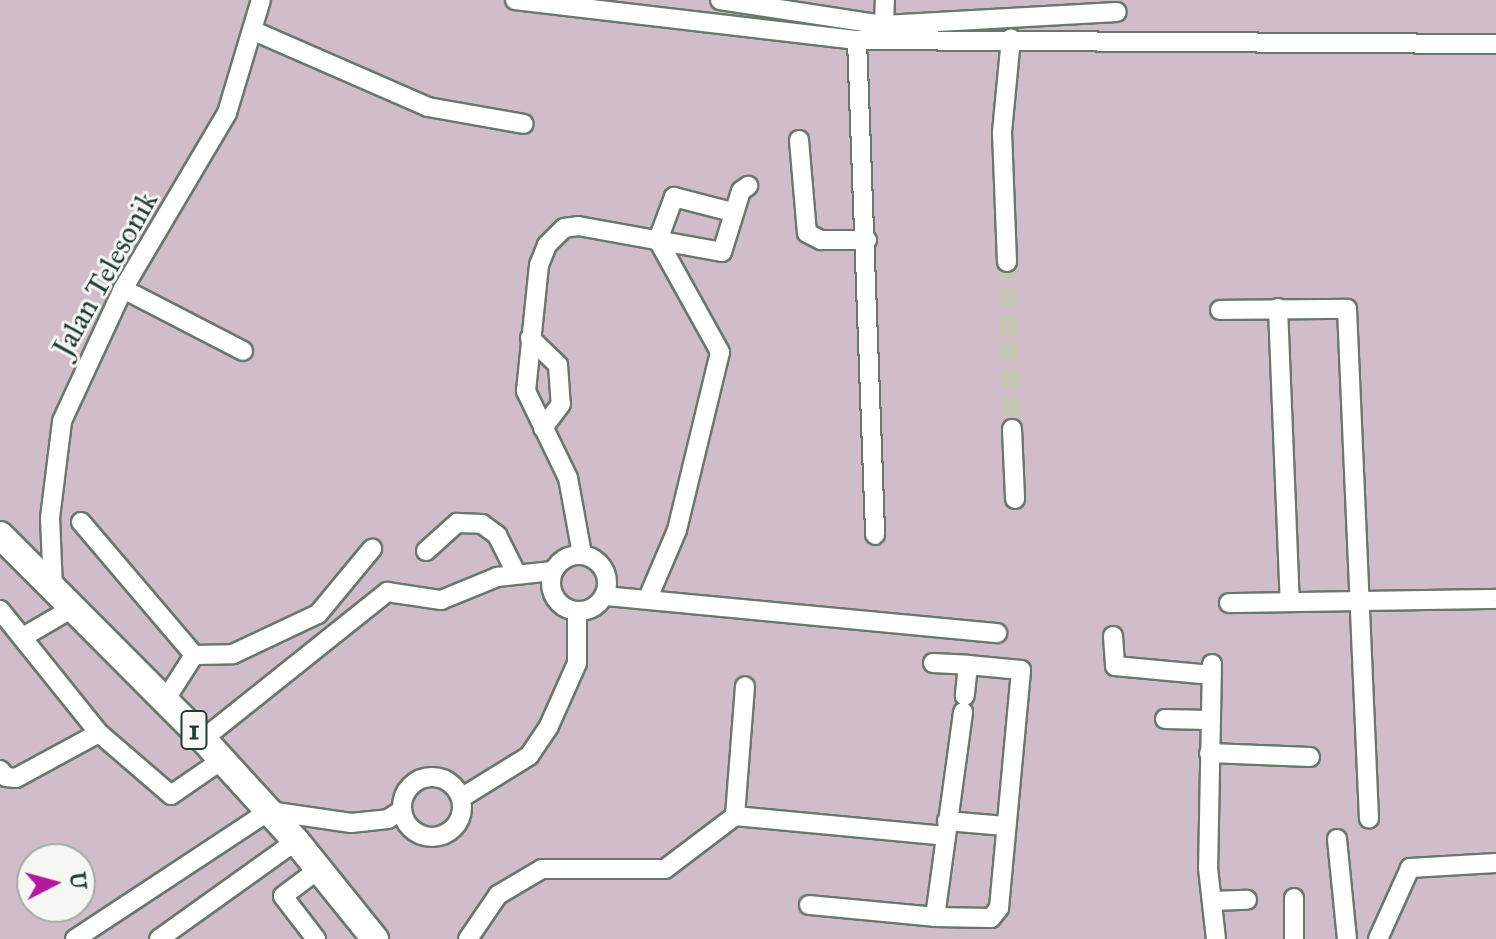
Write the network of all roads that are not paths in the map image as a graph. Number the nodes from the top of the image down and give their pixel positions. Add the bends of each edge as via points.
1 (261, 0) edge
2 (515, 0) edge
3 (720, 0) edge
4 (885, 0) edge
5 (1117, 12) dead end
6 (884, 25) junction
7 (254, 31) junction
8 (1011, 38) junction
9 (857, 40) junction
10 (1496, 44) edge
11 (524, 124) dead end
12 (799, 140) dead end
13 (748, 186) dead end
14 (732, 212) junction
15 (658, 240) junction
16 (867, 240) junction
17 (1007, 262) tunnel mouth
18 (123, 289) junction
19 (1278, 308) junction
20 (1220, 310) dead end
21 (530, 338) junction
22 (243, 351) dead end
23 (543, 428) junction
24 (1012, 429) tunnel mouth
25 (1015, 499) dead end
26 (81, 522) dead end
27 (0, 535) edge
28 (875, 535) dead end
29 (372, 549) dead end
30 (426, 551) dead end
31 (582, 554) junction
32 (553, 571) junction
33 (516, 573) junction
34 (53, 589) junction
35 (605, 596) junction
36 (648, 598) junction
37 (1496, 599) edge
38 (1363, 601) junction
39 (1290, 602) junction
40 (1229, 603) dead end
41 (71, 609) junction
42 (0, 610) edge
43 (577, 612) junction
44 (997, 633) dead end
45 (1113, 636) dead end
46 (23, 637) junction
47 (194, 655) junction
48 (933, 663) dead end
49 (968, 665) junction
50 (745, 686) dead end
51 (164, 702) junction
52 (1165, 719) dead end
53 (1209, 720) junction
54 (99, 733) junction
55 (203, 739) junction
56 (1209, 753) junction
57 (1310, 757) dead end
58 (222, 760) junction
59 (0, 770) edge
60 (461, 798) junction
61 (402, 810) junction
62 (269, 811) junction
63 (735, 816) junction
64 (1369, 819) dead end
65 (1005, 826) junction
66 (946, 828) junction
67 (1337, 839) dead end
68 (296, 841) junction
69 (1496, 863) edge
70 (319, 869) junction
71 (1294, 898) dead end
72 (1247, 900) dead end
73 (1212, 901) junction
74 (809, 905) dead end
75 (935, 917) junction
76 (75, 939) edge
77 (159, 939) edge
78 (316, 939) edge
79 (375, 939) edge
80 (468, 939) edge
81 (1216, 939) edge
82 (1294, 939) edge
83 (1347, 939) edge
84 (1378, 939) edge

1 - 7 street, Jalan Telesonik
2 - 9 street
3 - 6 street
4 - 6 street
5 - 6 street
7 - 11 street via 428,107
7 - 18 street, Jalan Telesonik via 227,113
8 - 9 street
8 - 10 street
8 - 17 street via 1002,132
9 - 16 street
12 - 16 street via 807,233 821,240
13 - 14 street
14 - 15 street via 674,197
14 - 15 street via 724,252
15 - 21 street via 564,228 547,245 539,265
15 - 36 street via 720,352 677,530
16 - 28 street
18 - 22 street
18 - 34 street, Jalan Telesonik via 75,385 56,439 50,518
19 - 20 street
19 - 38 street via 1347,309
19 - 39 street
21 - 23 street via 526,391
21 - 23 street via 558,365 560,376 561,404
23 - 31 street via 568,478
24 - 25 street
26 - 47 street
27 - 34 highway, 1
29 - 47 street via 318,614 233,654
30 - 33 street via 457,523 482,524 497,535
31 - 32 street via 570,556
31 - 35 street via 598,562 607,578
32 - 33 street
32 - 43 street via 558,602
33 - 55 street via 441,600 387,592
34 - 41 highway, 1
35 - 36 street
35 - 43 street via 588,611
36 - 44 street
37 - 38 street
38 - 39 street
38 - 64 street
39 - 40 street
41 - 46 street
41 - 51 highway, 1
42 - 46 street
43 - 60 street via 577,663 549,726 529,756
45 - 53 street via 1115,666 1212,669
46 - 54 street
47 - 51 street
48 - 49 street
49 - 65 street via 1021,670
49 - 66 street
50 - 63 street
51 - 55 highway, 1
52 - 53 street
53 - 56 street
54 - 58 street via 171,795
54 - 59 street via 16,778
55 - 58 highway, 1
56 - 57 street
56 - 73 street
58 - 62 highway, 1
60 - 61 street via 454,785 426,777 404,795
60 - 61 street via 457,822 438,837 415,831
61 - 62 street via 388,819 351,823
62 - 68 highway, 1
62 - 76 street
63 - 66 street
63 - 80 street via 665,869 542,869 498,895
65 - 66 street
65 - 75 street via 999,912 991,918
66 - 75 street
67 - 83 street
68 - 70 highway, 1
68 - 77 street
69 - 84 street via 1410,868
70 - 78 street via 283,896
70 - 79 highway, 1
71 - 82 street
72 - 73 street
73 - 81 street
74 - 75 street

